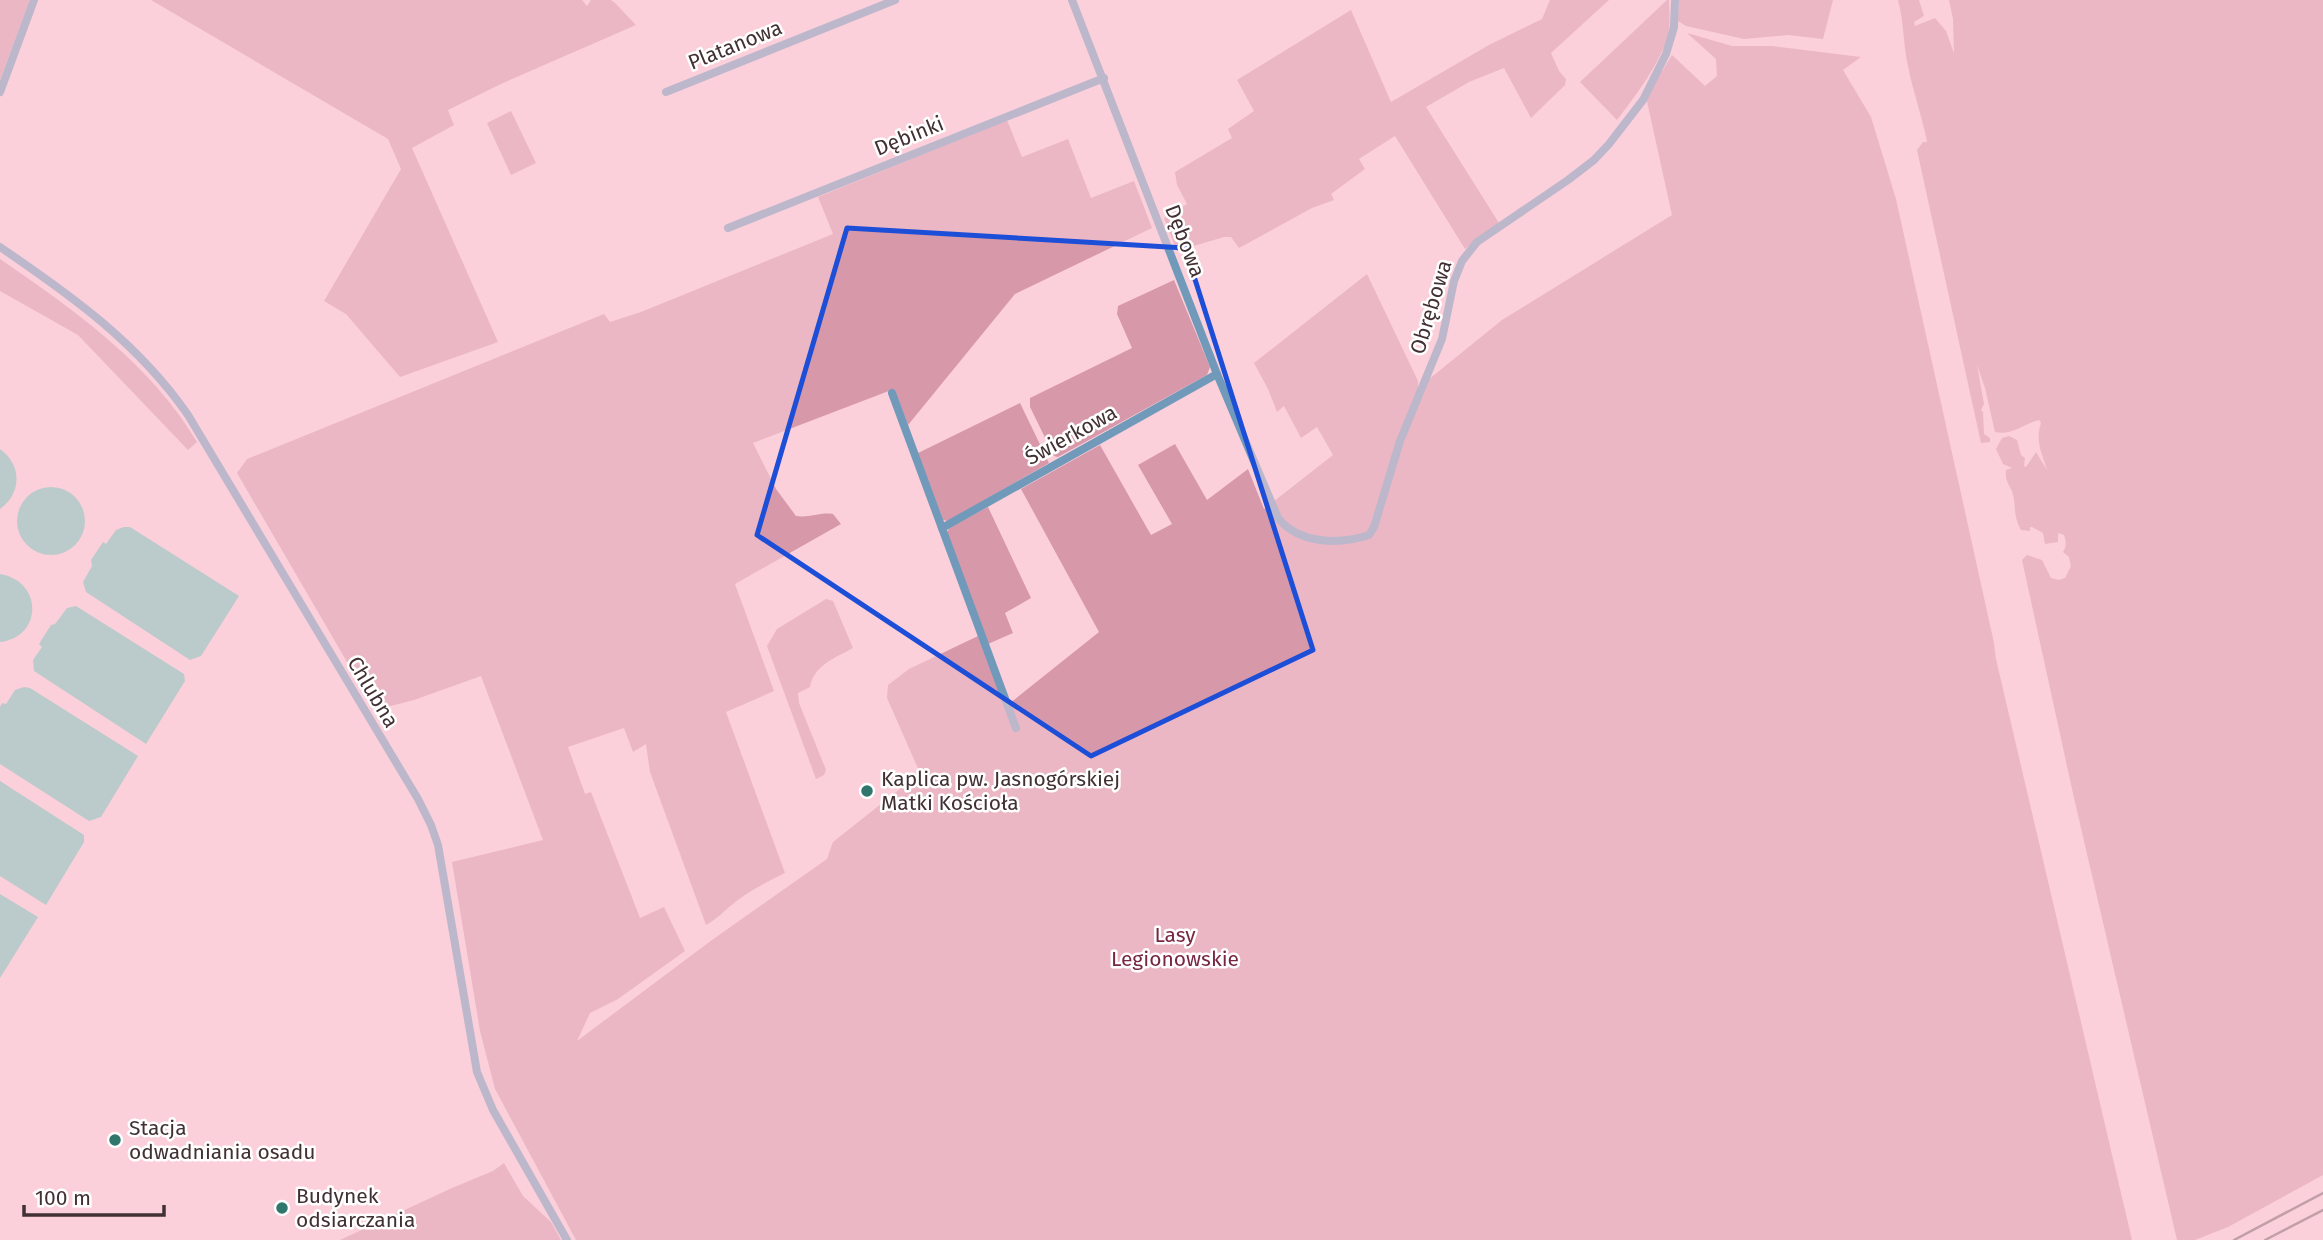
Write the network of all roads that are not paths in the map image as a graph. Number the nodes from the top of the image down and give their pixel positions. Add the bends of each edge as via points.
1 (34, 0) edge
2 (895, 0) edge
3 (1072, 0) edge
4 (1675, 0) edge
5 (1104, 78) junction
6 (0, 92) edge
7 (666, 92) dead end
8 (727, 228) dead end
9 (0, 247) edge
10 (1217, 374) junction
11 (892, 393) dead end
12 (1267, 494) joint
13 (942, 528) junction
14 (1016, 727) dead end
15 (567, 1240) edge

1 - 6 street
2 - 7 street, Platanowa
3 - 5 street, Dębowa
4 - 12 street, Obrębowa via 1666,54 1643,100 1609,144 1568,180 1477,242 1462,261 1442,339 1368,535 1319,541 1299,534 1284,526
5 - 8 street, Dębinki
5 - 10 street, Dębowa
9 - 15 street, Chlubna via 123,339 173,393 422,806 438,845 477,1072 493,1110
10 - 12 street, Dębowa
10 - 13 street, Świerkowa
11 - 13 street
13 - 14 street

